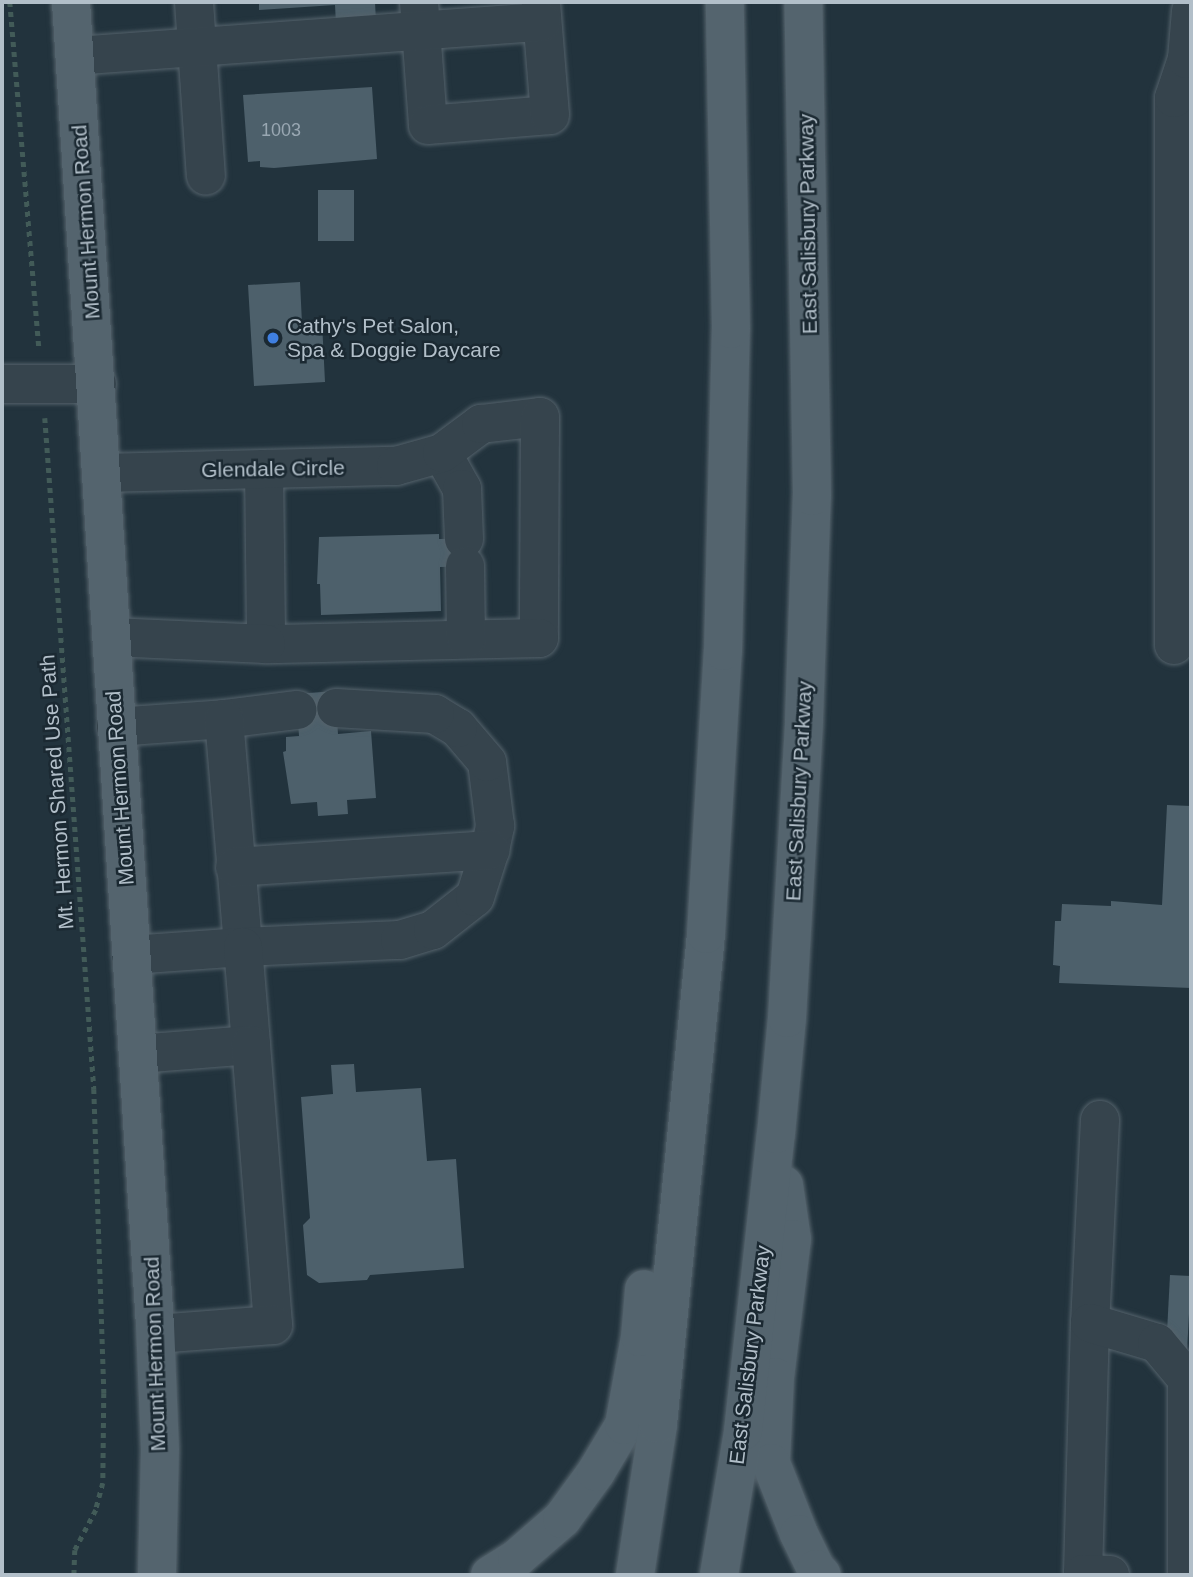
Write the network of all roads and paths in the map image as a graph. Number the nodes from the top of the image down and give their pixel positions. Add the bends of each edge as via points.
1 (10, 2) edge
2 (72, 2) edge
3 (194, 2) edge
4 (725, 2) edge
5 (803, 2) edge
6 (1191, 11) edge
7 (541, 12) edge
8 (420, 16) edge
9 (197, 47) junction
10 (75, 56) junction
11 (206, 176) dead end
12 (2, 384) edge
13 (42, 384) junction
14 (97, 384) junction
15 (442, 453) junction
16 (264, 469) junction
17 (102, 473) junction
18 (111, 637) junction
19 (466, 639) junction
20 (266, 644) junction
21 (1174, 645) dead end
22 (336, 708) dead end
23 (297, 710) dead end
24 (225, 719) junction
25 (116, 727) junction
26 (490, 850) junction
27 (235, 867) junction
28 (706, 934) junction
29 (243, 947) junction
30 (131, 955) junction
31 (251, 1045) junction
32 (138, 1054) junction
33 (1100, 1120) dead end
34 (776, 1134) junction
35 (1090, 1323) junction
36 (156, 1334) junction
37 (1097, 1574) edge
38 (74, 1575) edge
39 (158, 1575) edge
40 (490, 1575) edge
41 (635, 1575) edge
42 (719, 1575) edge
43 (822, 1575) edge
44 (1187, 1575) edge

1 - 13 path, Mt. Hermon Shared Use Path
2 - 10 main road, Mount Hermon Road
3 - 9 street
4 - 28 main road via 731,343 723,651
5 - 34 main road, East Salisbury Parkway via 812,496 804,720
6 - 21 street via 1187,59 1174,98
7 - 8 street
7 - 8 street via 550,115 428,125
8 - 9 street
9 - 10 street
9 - 11 street
10 - 14 main road, Mount Hermon Road
12 - 13 street
13 - 14 street
13 - 38 path, Mt. Hermon Shared Use Path via 94,1089 104,1380 103,1483 96,1510 75,1550
14 - 17 main road, Mount Hermon Road
15 - 16 street, Glendale Circle via 396,466
15 - 19 street via 462,489
15 - 19 street via 481,424 540,417 539,638
16 - 17 street, Glendale Circle
16 - 20 street
17 - 18 main road, Mount Hermon Road
18 - 20 street
18 - 25 main road, Mount Hermon Road
19 - 20 street
22 - 26 street via 435,714 458,728 487,762 495,826
23 - 24 street
24 - 25 street
24 - 27 street
25 - 30 main road, Mount Hermon Road
26 - 27 street
26 - 29 street via 475,897 433,930 400,940
27 - 29 street
28 - 40 main road via 670,1033 640,1338 624,1424 562,1519
28 - 41 main road via 658,1424
29 - 30 street
29 - 31 street
30 - 32 main road, Mount Hermon Road
31 - 32 street
31 - 36 street via 273,1325
32 - 36 main road, Mount Hermon Road
33 - 35 street
34 - 42 main road, East Salisbury Parkway via 743,1430
34 - 43 main road via 792,1239 775,1377 771,1463 799,1534
35 - 37 street
35 - 44 street via 1157,1342 1187,1379
36 - 39 main road, Mount Hermon Road

